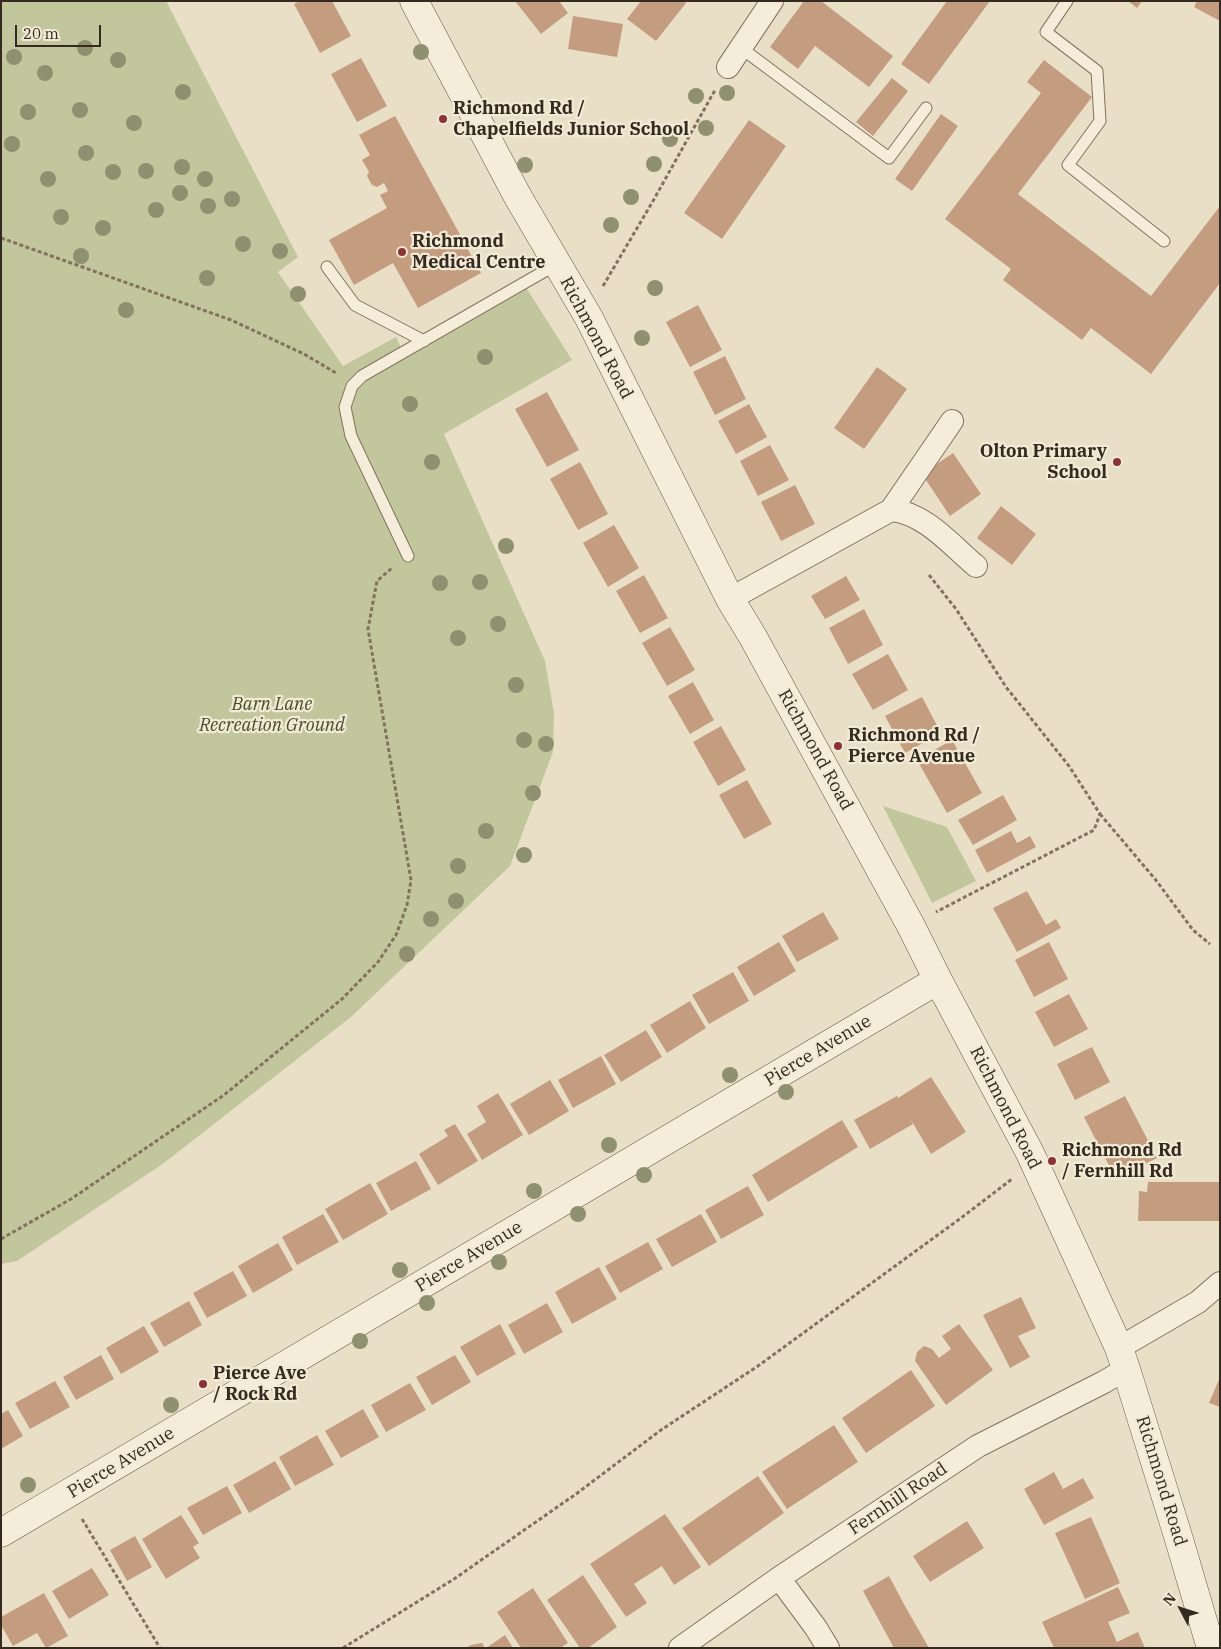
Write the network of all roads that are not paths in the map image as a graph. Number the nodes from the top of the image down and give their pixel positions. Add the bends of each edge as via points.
1 (414, 1) edge
2 (772, 1) edge
3 (1067, 1) edge
4 (734, 57) joint
5 (926, 108) dead end
6 (1164, 241) dead end
7 (557, 264) junction
8 (327, 267) dead end
9 (424, 341) junction
10 (952, 421) dead end
11 (891, 510) junction
12 (408, 556) road end
13 (976, 566) dead end
14 (730, 599) junction
15 (938, 980) junction
16 (1220, 1284) edge
17 (1122, 1358) junction
18 (1, 1534) edge
19 (779, 1578) junction
20 (680, 1648) edge
21 (828, 1648) edge
22 (1211, 1648) edge

1 - 7 street, Richmond Road
2 - 4 street
3 - 6 lane via 1046,32 1097,71 1100,121 1068,165
4 - 5 lane via 889,158
7 - 9 lane
7 - 14 street, Richmond Road via 589,318
8 - 9 lane via 355,305
9 - 12 lane via 362,376 352,386 345,407 351,436
10 - 11 street
11 - 13 street via 904,511 928,525
11 - 14 street
14 - 15 street, Richmond Road
15 - 17 street, Richmond Road via 1034,1162
15 - 18 street, Pierce Avenue
16 - 17 street, Fernhill Road
17 - 19 street, Fernhill Road via 1104,1382 978,1446
17 - 22 street, Richmond Road
19 - 20 street, Fernhill Road
19 - 21 street

